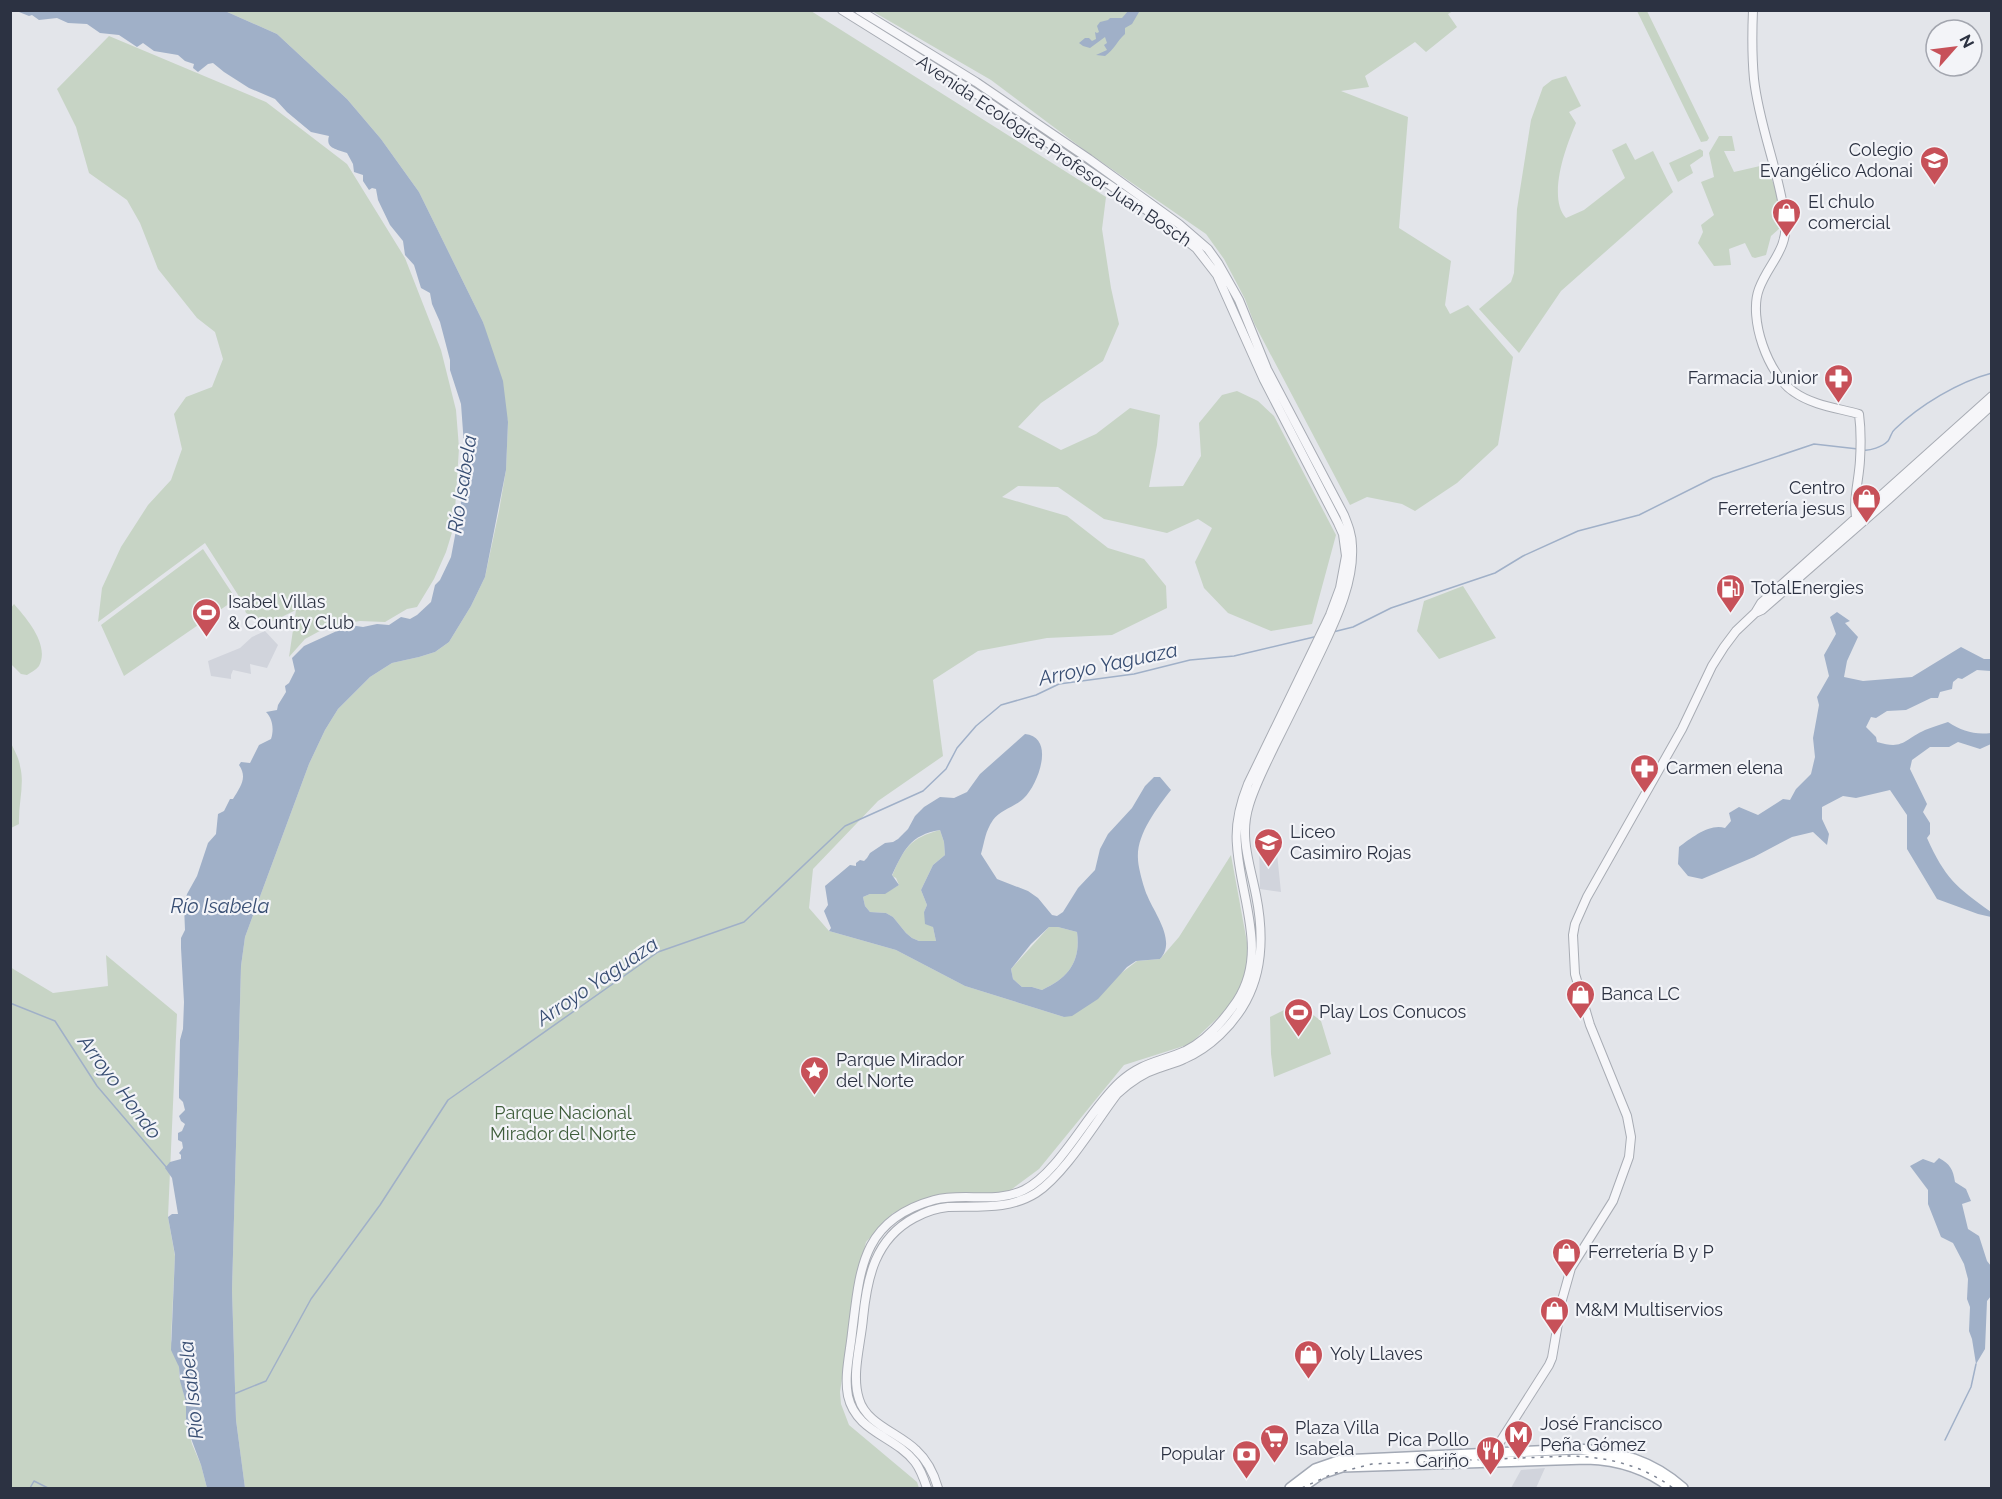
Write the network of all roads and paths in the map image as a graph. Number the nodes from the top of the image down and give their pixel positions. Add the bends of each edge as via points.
1 (842, 10) edge
2 (859, 10) edge
3 (1753, 10) edge
4 (1992, 396) edge
5 (1992, 405) edge
6 (1947, 442) junction
7 (1857, 521) junction
8 (1335, 615) junction
9 (1302, 682) junction
10 (890, 1430) junction
11 (886, 1439) junction
12 (1493, 1453) junction
13 (1494, 1463) junction
14 (927, 1488) edge
15 (938, 1488) edge
16 (1290, 1488) edge
17 (1301, 1488) edge
18 (1671, 1488) edge
19 (1683, 1488) edge

1 - 8 street, Avenida Ecológica Profesor Juan Bosch via 1048,142 1192,244 1204,257 1217,275 1264,380 1343,534 1345,567
2 - 8 street, Avenida Ecológica Profesor Juan Bosch via 976,82 1089,159 1179,224 1213,254 1350,530 1351,571
3 - 7 street via 1754,80 1785,224 1781,250 1758,292 1759,330 1767,357 1788,388 1814,402 1859,414
4 - 6 street
5 - 6 street
6 - 7 street
7 - 12 street via 1736,631 1712,666 1682,729 1575,924 1575,974 1590,1025 1627,1116 1629,1156 1613,1202 1571,1268 1552,1358
8 - 9 street, Avenida Ecológica Profesor Juan Bosch via 1319,656
8 - 9 street, Avenida Ecológica Profesor Juan Bosch via 1309,658
9 - 10 street, Avenida Ecológica Profesor Juan Bosch via 1246,817 1247,860 1261,938 1256,979 1245,1003 1202,1050 1145,1074 1117,1094 1057,1175 1036,1193 1004,1205 932,1209 908,1221 885,1242 874,1260 866,1290 857,1389 866,1413
9 - 11 street, Avenida Ecológica Profesor Juan Bosch via 1248,784 1239,812 1236,844 1253,943 1244,987 1231,1009 1202,1040 1145,1065 1122,1080 1055,1163 1032,1185 1002,1197 953,1197 926,1203 893,1220 871,1246 858,1282 847,1389 857,1415
10 - 11 street
10 - 15 street, Avenida Ecológica Profesor Juan Bosch via 922,1456
11 - 14 street, Avenida Ecológica Profesor Juan Bosch via 917,1464
12 - 13 street
12 - 16 main road via 1341,1460 1315,1469
12 - 19 main road via 1605,1451 1653,1467
13 - 17 main road via 1342,1467 1321,1474
13 - 18 main road via 1617,1461

